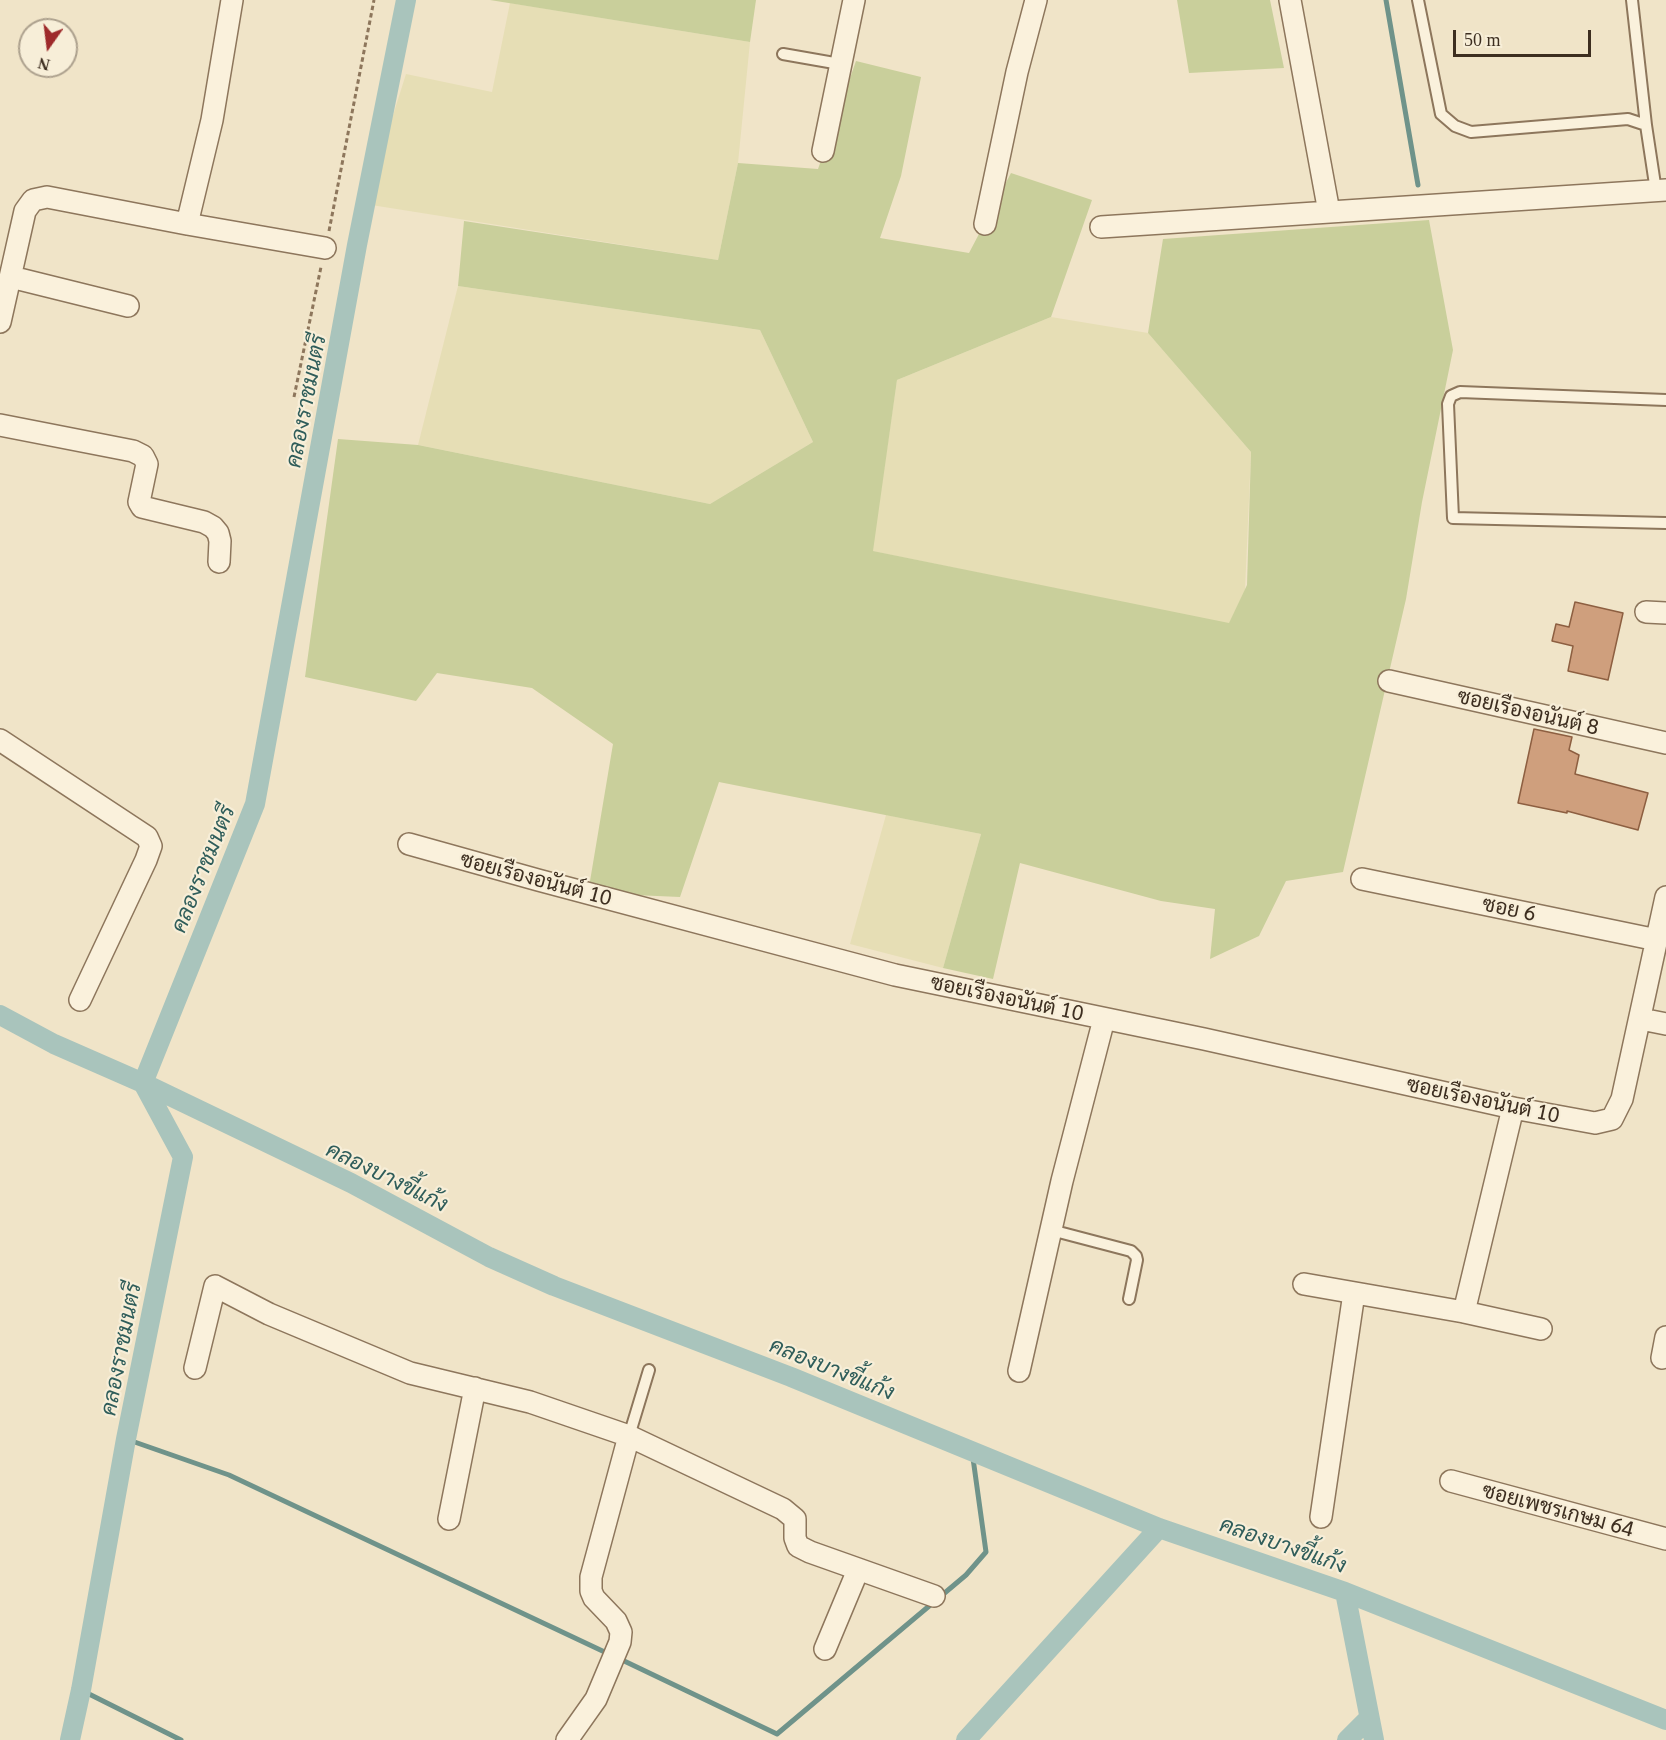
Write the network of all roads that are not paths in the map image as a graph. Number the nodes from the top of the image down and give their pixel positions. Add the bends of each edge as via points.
1 (232, 0) edge
2 (854, 0) edge
3 (1036, 0) edge
4 (1290, 0) edge
5 (1418, 0) edge
6 (1632, 0) edge
7 (783, 54) dead end
8 (840, 64) junction
9 (1646, 125) junction
10 (823, 151) dead end
11 (1661, 190) edge
12 (1329, 212) junction
13 (187, 224) junction
14 (985, 225) dead end
15 (1101, 227) dead end
16 (325, 248) road end
17 (11, 278) junction
18 (128, 306) dead end
19 (0, 322) edge
20 (1666, 400) edge
21 (0, 425) edge
22 (1666, 523) edge
23 (219, 562) dead end
24 (1389, 681) dead end
25 (0, 740) edge
26 (1666, 742) edge
27 (409, 844) dead end
28 (1362, 879) dead end
29 (1666, 897) edge
30 (1657, 940) junction
31 (80, 1000) dead end
32 (1104, 1019) junction
33 (1641, 1019) junction
34 (1666, 1024) edge
35 (1513, 1108) junction
36 (1051, 1230) junction
37 (1304, 1284) dead end
38 (1354, 1293) junction
39 (1129, 1299) dead end
40 (1464, 1312) junction
41 (1541, 1329) dead end
42 (1666, 1337) edge
43 (1662, 1358) dead end
44 (195, 1368) dead end
45 (649, 1370) dead end
46 (1019, 1371) dead end
47 (475, 1388) junction
48 (629, 1436) junction
49 (1450, 1481) dead end
50 (1321, 1517) dead end
51 (448, 1519) dead end
52 (1666, 1539) edge
53 (858, 1570) junction
54 (934, 1596) dead end
55 (825, 1649) dead end
56 (567, 1740) edge

1 - 13 street via 212,120
2 - 8 street
3 - 14 street
4 - 12 street
5 - 9 lane via 1441,114 1455,126 1471,132 1628,119
6 - 9 lane
7 - 8 lane
8 - 10 street
9 - 11 lane
11 - 12 street
12 - 15 street
13 - 16 street
13 - 17 street via 47,197 33,200 25,211
17 - 18 street
17 - 19 street
20 - 22 lane via 1460,392 1451,396 1448,404 1453,518
21 - 23 street via 143,456 147,464 139,502 142,507 213,527 220,541
24 - 26 street, ซอยเรืองอนันต์ 8
25 - 31 street via 147,837 151,846
27 - 32 street, ซอยเรืองอนันต์ 10 via 895,975
28 - 30 street, ซอย 6
29 - 30 street
30 - 33 street
32 - 35 street, ซอยเรืองอนันต์ 10
32 - 36 street
33 - 34 street
33 - 35 street, ซอยเรืองอนันต์ 10 via 1622,1099 1612,1119 1595,1123
35 - 40 street
36 - 39 lane via 1131,1251 1137,1260
36 - 46 street
37 - 38 street
38 - 40 street
38 - 50 street
40 - 41 street
42 - 43 street
44 - 47 street via 215,1286 389,1366
45 - 48 lane
47 - 48 street via 531,1402
47 - 51 street
48 - 53 street via 783,1509 795,1519 798,1546
48 - 56 street via 591,1577 594,1598 616,1621 620,1642 596,1700
49 - 52 street, ซอยเพชรเกษม 64
53 - 54 street
53 - 55 street

